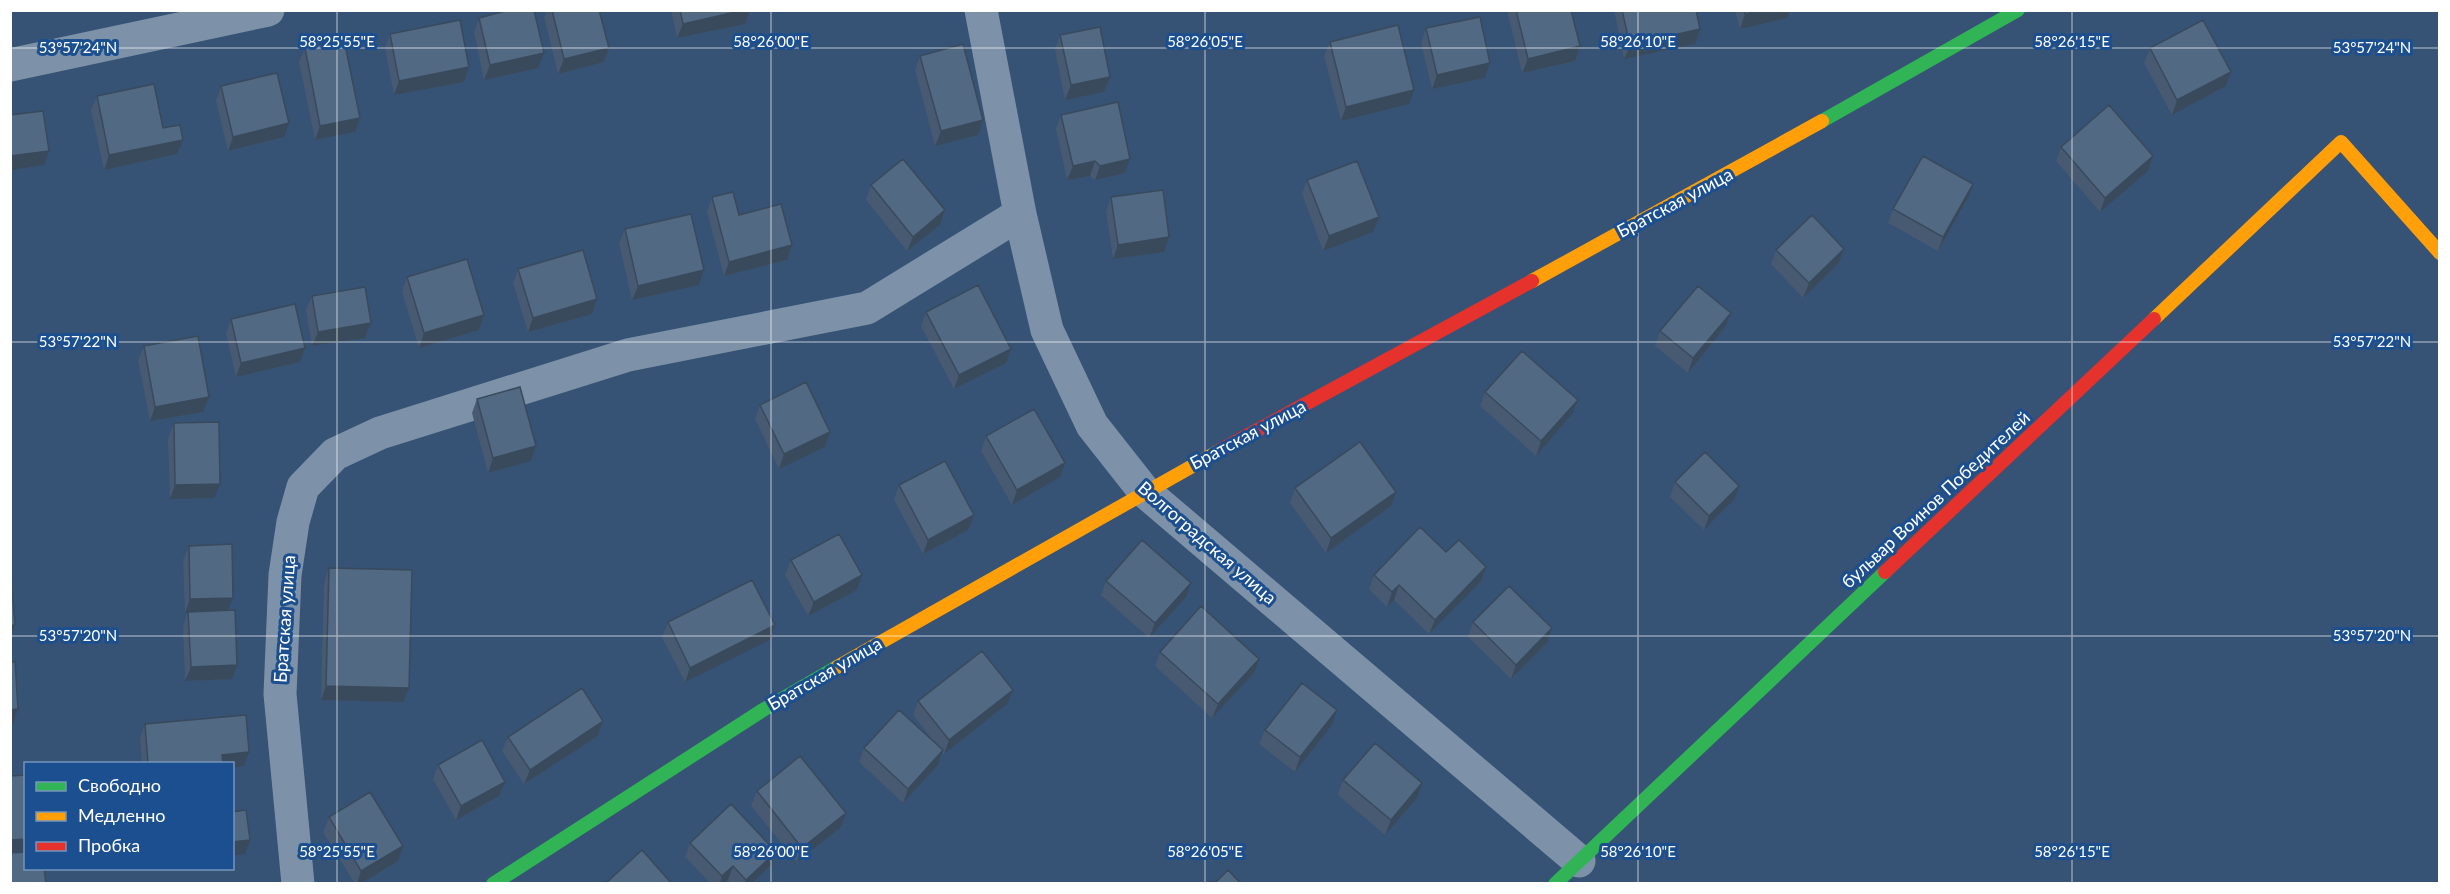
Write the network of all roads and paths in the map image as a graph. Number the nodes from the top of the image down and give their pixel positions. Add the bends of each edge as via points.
1 (268, 10) edge
2 (981, 10) edge
3 (2018, 10) edge
4 (10, 65) edge
5 (1020, 214) junction
6 (2439, 253) edge
7 (1144, 491) junction
8 (1579, 861) junction
9 (298, 884) edge
10 (493, 884) edge
11 (1555, 884) edge

1 - 4 street
2 - 5 street, Волгоградская улица
3 - 7 main road, Братская улица via 1747,164
5 - 7 street, Волгоградская улица via 1047,330 1092,425
5 - 9 street, Братская улица via 867,308 628,354 380,433 335,454 303,487 285,575 280,694
6 - 8 main road, бульвар Воинов Победителей via 2341,142
7 - 8 street, Волгоградская улица
7 - 10 main road, Братская улица via 763,710
8 - 11 main road, бульвар Воинов Победителей

